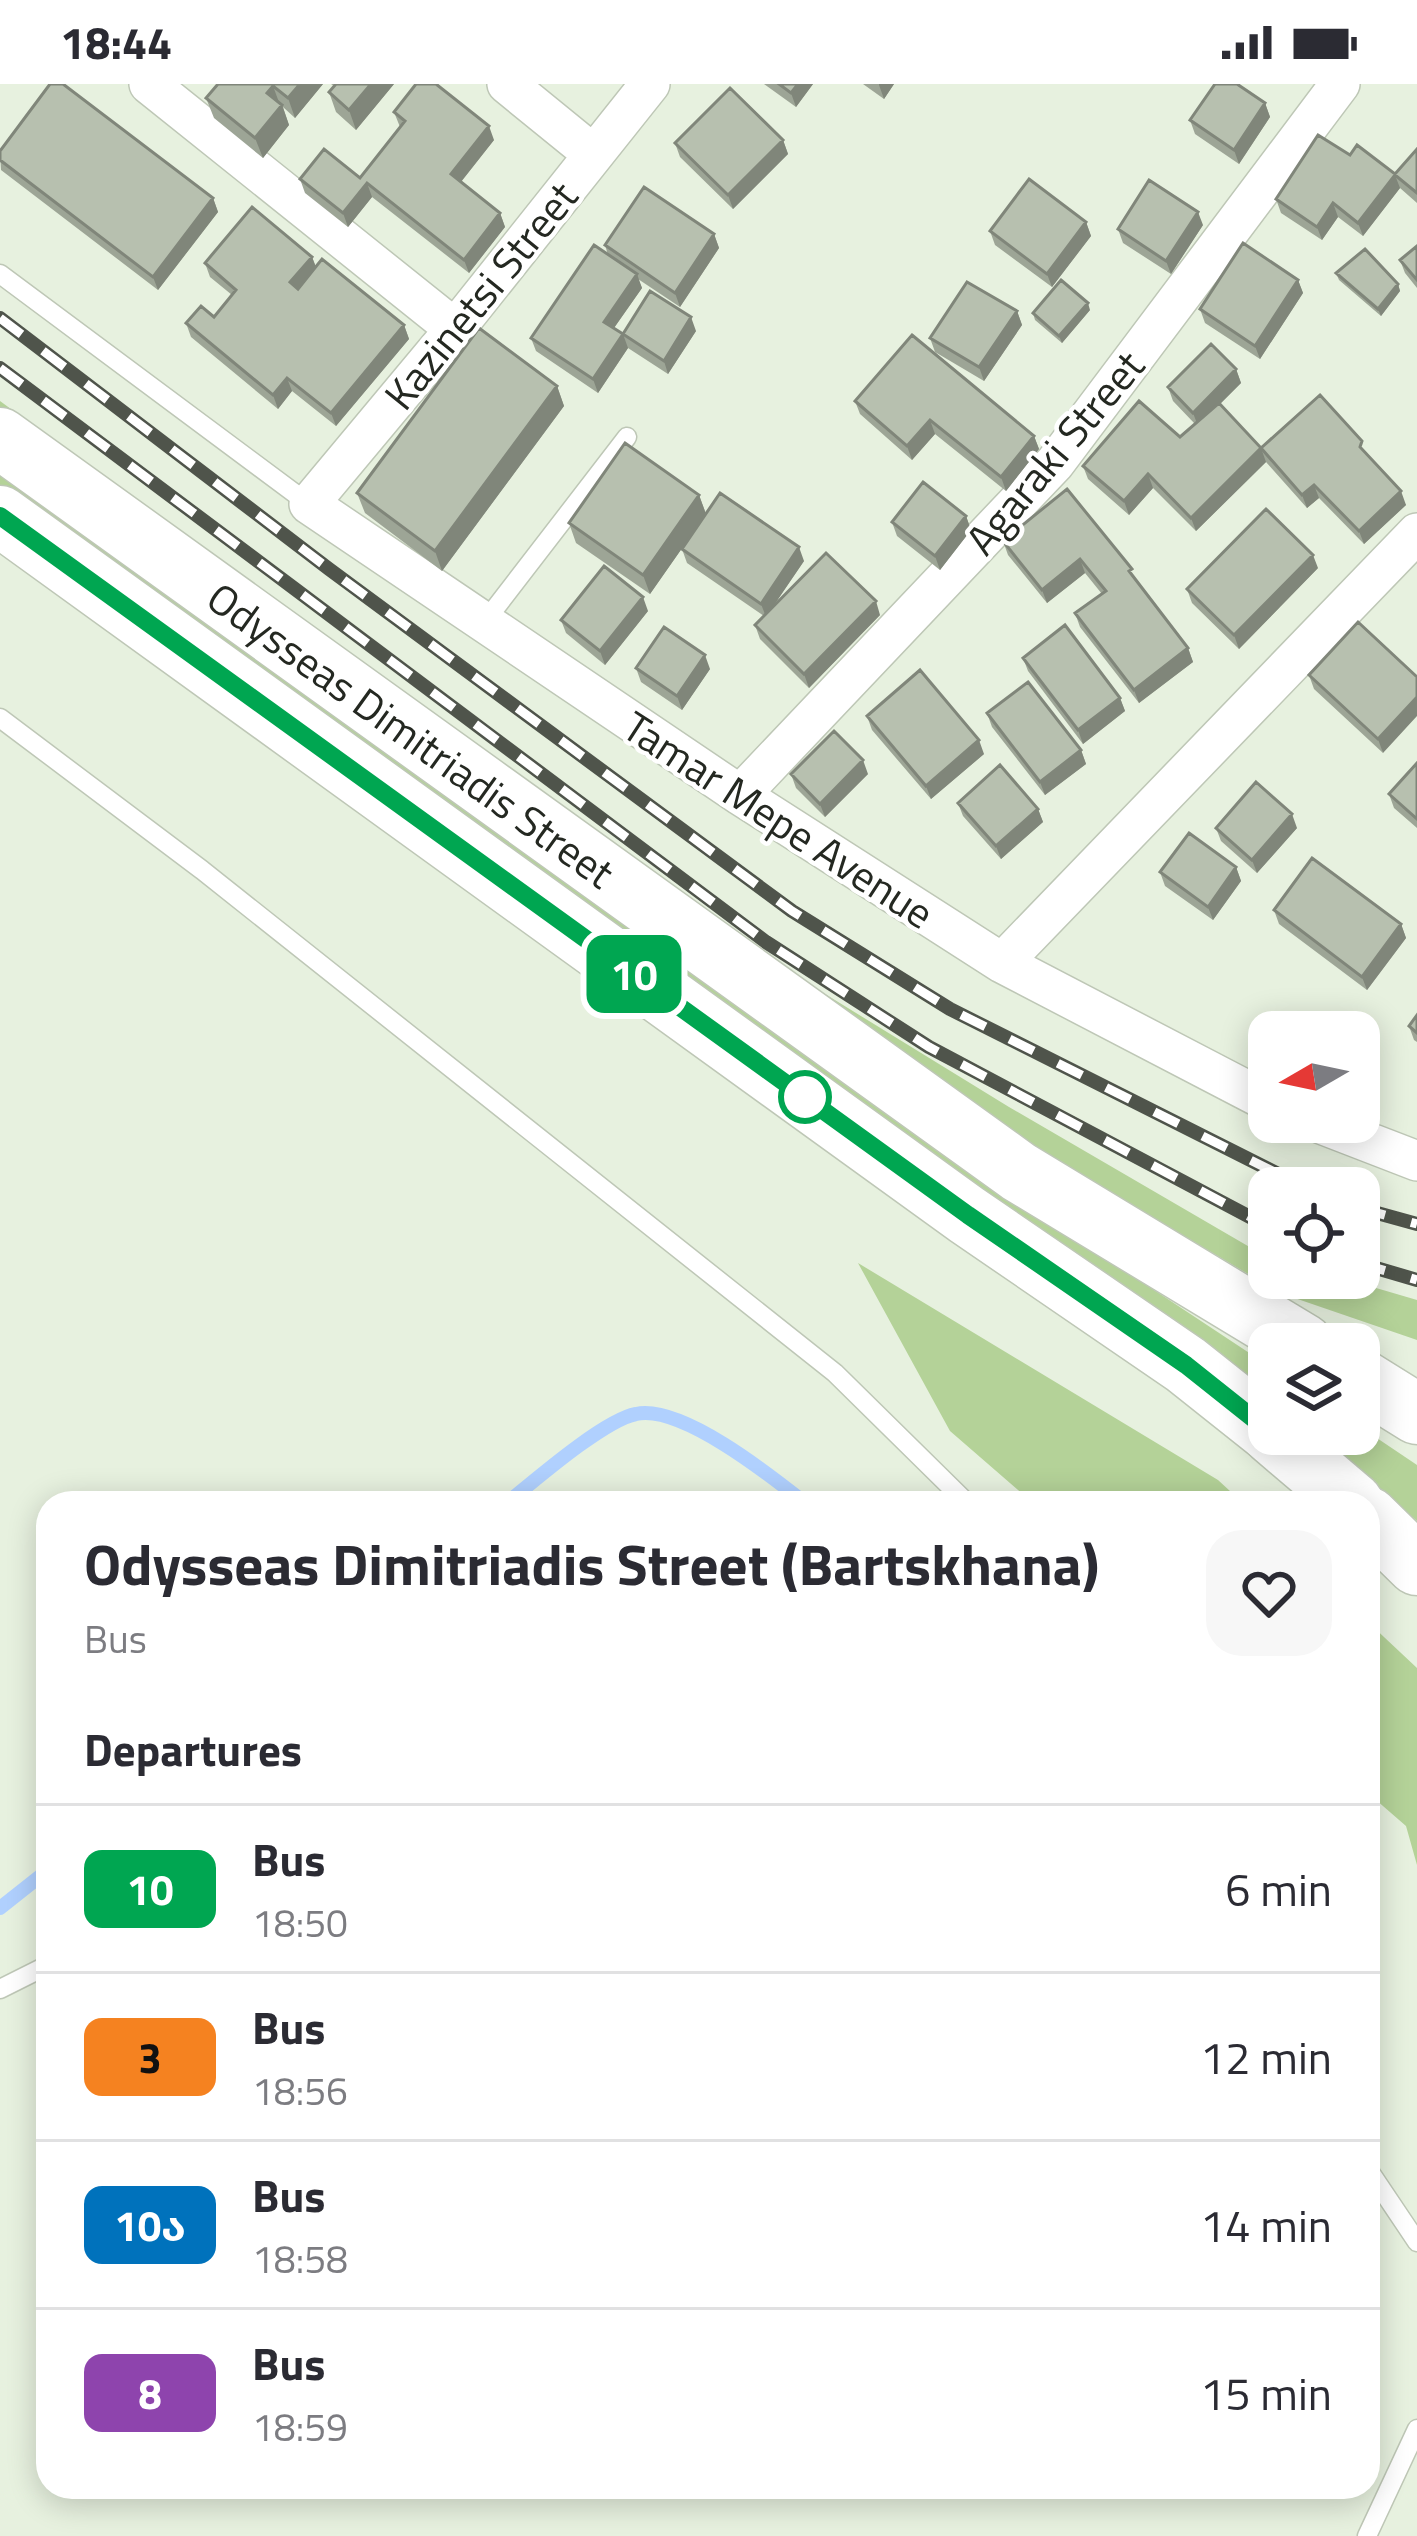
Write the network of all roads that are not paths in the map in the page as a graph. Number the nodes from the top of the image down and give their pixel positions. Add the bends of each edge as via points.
1 (149, 84) edge
2 (507, 84) edge
3 (650, 84) edge
4 (1340, 84) edge
5 (593, 154) junction
6 (0, 274) edge
7 (455, 329) junction
8 (627, 437) dead end
9 (0, 438) edge
10 (309, 504) junction
11 (0, 517) edge
12 (1417, 533) edge
13 (483, 624) junction
14 (0, 718) edge
15 (740, 795) junction
16 (1002, 963) junction
17 (1248, 1091) edge
18 (1370, 1143) edge
19 (1417, 1161) edge
20 (1268, 1323) edge
21 (1380, 1391) edge
22 (1417, 1414) edge
23 (1248, 1415) edge
24 (1297, 1455) edge
25 (956, 1491) edge
26 (1339, 1491) edge
27 (1380, 1529) edge
28 (1417, 1564) edge
29 (36, 1971) edge
30 (0, 1989) edge
31 (1380, 2187) edge
32 (1417, 2242) edge
33 (1417, 2429) edge
34 (1366, 2536) edge

1 - 7 street
2 - 5 street
3 - 5 street, Kazinetsi Street
4 - 15 street, Agaraki Street via 1055,463
5 - 7 street, Kazinetsi Street
6 - 10 lane
7 - 10 street, Kazinetsi Street
8 - 13 lane
9 - 20 main road, Odysseas Dimitriadis Street via 1019,1172
10 - 13 street, Tamar Mepe Avenue
11 - 23 main road, Odysseas Dimitriadis Street
12 - 16 street
13 - 15 street, Tamar Mepe Avenue
14 - 25 lane via 836,1373
15 - 16 street, Tamar Mepe Avenue
16 - 17 street, Tamar Mepe Avenue
18 - 19 street
21 - 22 main road
24 - 26 main road, Odysseas Dimitriadis Street
27 - 28 main road
29 - 30 lane
31 - 32 lane
33 - 34 lane

